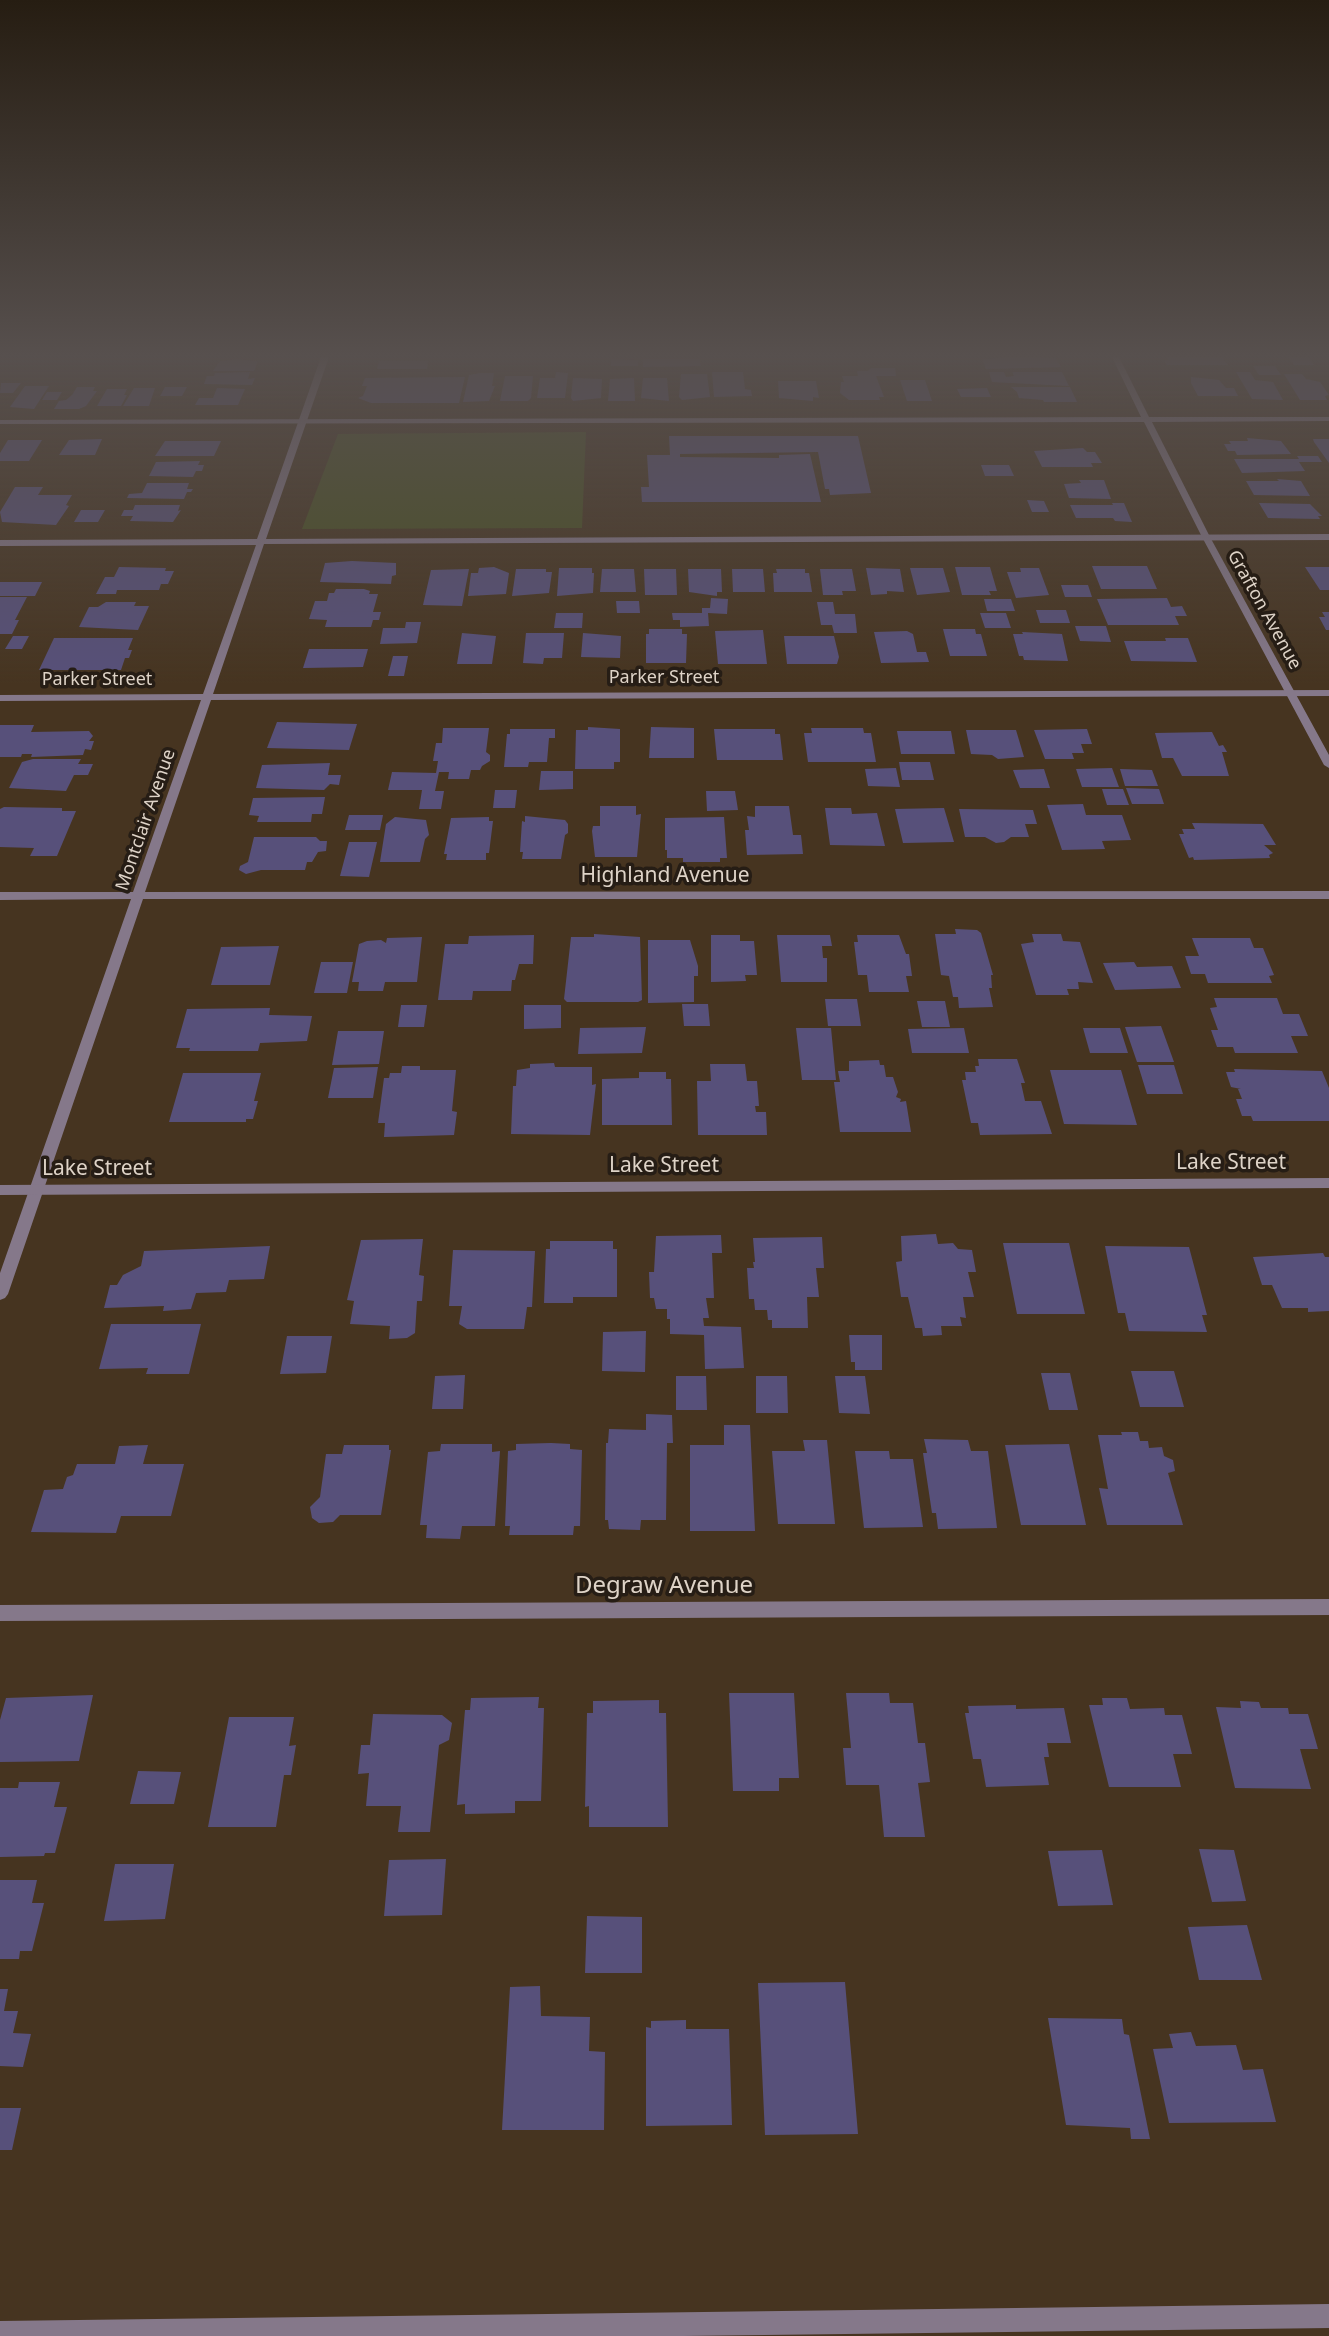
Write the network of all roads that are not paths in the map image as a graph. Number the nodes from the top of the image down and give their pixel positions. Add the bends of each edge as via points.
1 (287, 466) edge
2 (1170, 466) edge
3 (1206, 537) junction
4 (1329, 537) edge
5 (261, 541) junction
6 (0, 543) edge
7 (1291, 693) junction
8 (1329, 693) edge
9 (207, 697) junction
10 (0, 698) edge
11 (1329, 765) edge
12 (138, 895) junction
13 (1329, 895) edge
14 (0, 896) edge
15 (1329, 1183) edge
16 (0, 1190) edge
17 (36, 1190) junction
18 (0, 1294) edge
19 (1329, 1607) edge
20 (0, 1614) edge
21 (1329, 2316) edge
22 (0, 2333) edge

1 - 5 street, Montclair Avenue
2 - 3 street, Grafton Avenue
3 - 4 street
3 - 5 street
3 - 7 street, Grafton Avenue
5 - 6 street
5 - 9 street, Montclair Avenue
7 - 8 street, Parker Street
7 - 9 street, Parker Street
7 - 11 street, Grafton Avenue
9 - 10 street, Parker Street
9 - 12 street, Montclair Avenue
12 - 13 street, Highland Avenue
12 - 14 street, Highland Avenue
12 - 17 street, Montclair Avenue
15 - 17 street, Lake Street
16 - 17 street, Lake Street
17 - 18 street, Montclair Avenue
19 - 20 street, Degraw Avenue
21 - 22 street

